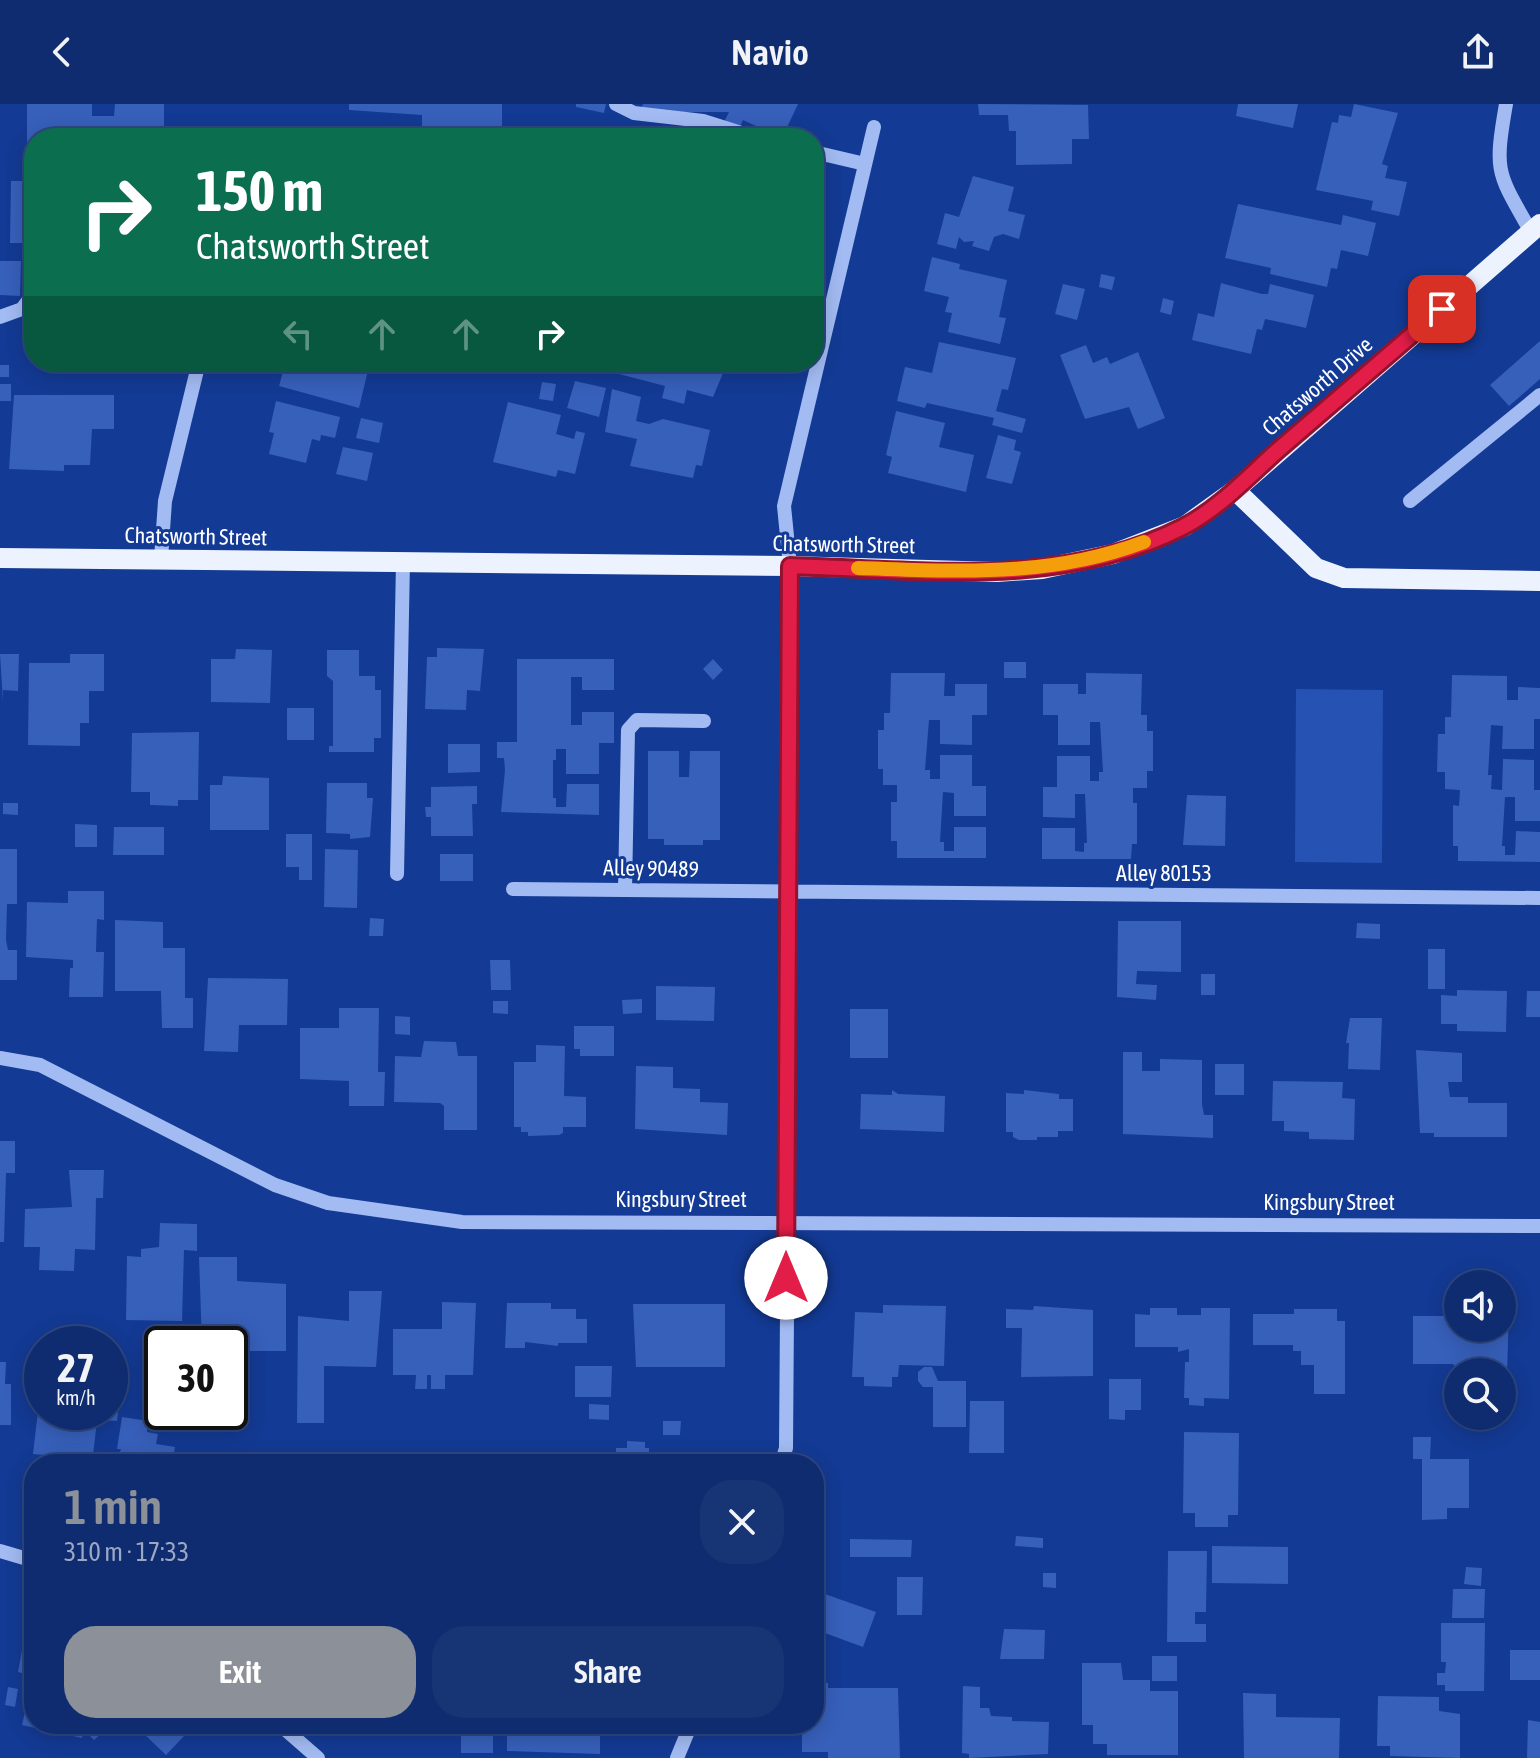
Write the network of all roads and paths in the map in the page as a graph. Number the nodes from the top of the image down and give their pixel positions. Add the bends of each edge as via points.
1 (616, 104) edge
2 (1506, 104) edge
3 (874, 127) dead end
4 (725, 128) edge
5 (824, 154) edge
6 (865, 164) junction
7 (1535, 228) edge
8 (24, 306) edge
9 (0, 317) edge
10 (824, 337) edge
11 (197, 372) edge
12 (816, 372) edge
13 (1540, 395) edge
14 (1235, 490) junction
15 (1410, 501) dead end
16 (0, 558) edge
17 (161, 559) junction
18 (403, 562) junction
19 (790, 566) junction
20 (1540, 581) edge
21 (704, 721) dead end
22 (397, 874) dead end
23 (513, 889) dead end
24 (625, 890) junction
25 (788, 892) junction
26 (1540, 898) edge
27 (0, 1058) edge
28 (786, 1221) junction
29 (1540, 1226) edge
30 (784, 1454) edge
31 (0, 1551) edge
32 (24, 1558) edge
33 (290, 1734) edge
34 (687, 1734) edge
35 (318, 1758) edge
36 (677, 1758) edge

1 - 4 street via 634,113
2 - 7 street via 1497,153 1499,176
3 - 6 street
5 - 6 street
6 - 10 street
7 - 14 main road, Chatsworth Drive
8 - 9 street
11 - 17 street via 165,501
12 - 19 street via 784,506
13 - 15 street
14 - 19 main road, Chatsworth Street via 1185,526 1161,536 1113,554 1042,569
14 - 20 main road via 1316,568 1344,578
16 - 17 main road, Chatsworth Street
17 - 18 main road, Chatsworth Street
18 - 19 main road, Chatsworth Street
18 - 22 street
19 - 25 street
21 - 24 street via 637,720 628,730
23 - 24 street, Alley 90489
24 - 25 street, Alley 90489
25 - 26 street, Alley 80153
25 - 28 street
27 - 28 street, Kingsbury Street via 40,1065 275,1185 328,1203 462,1222
28 - 29 street, Kingsbury Street
28 - 30 street
31 - 32 street
33 - 35 street
34 - 36 street

